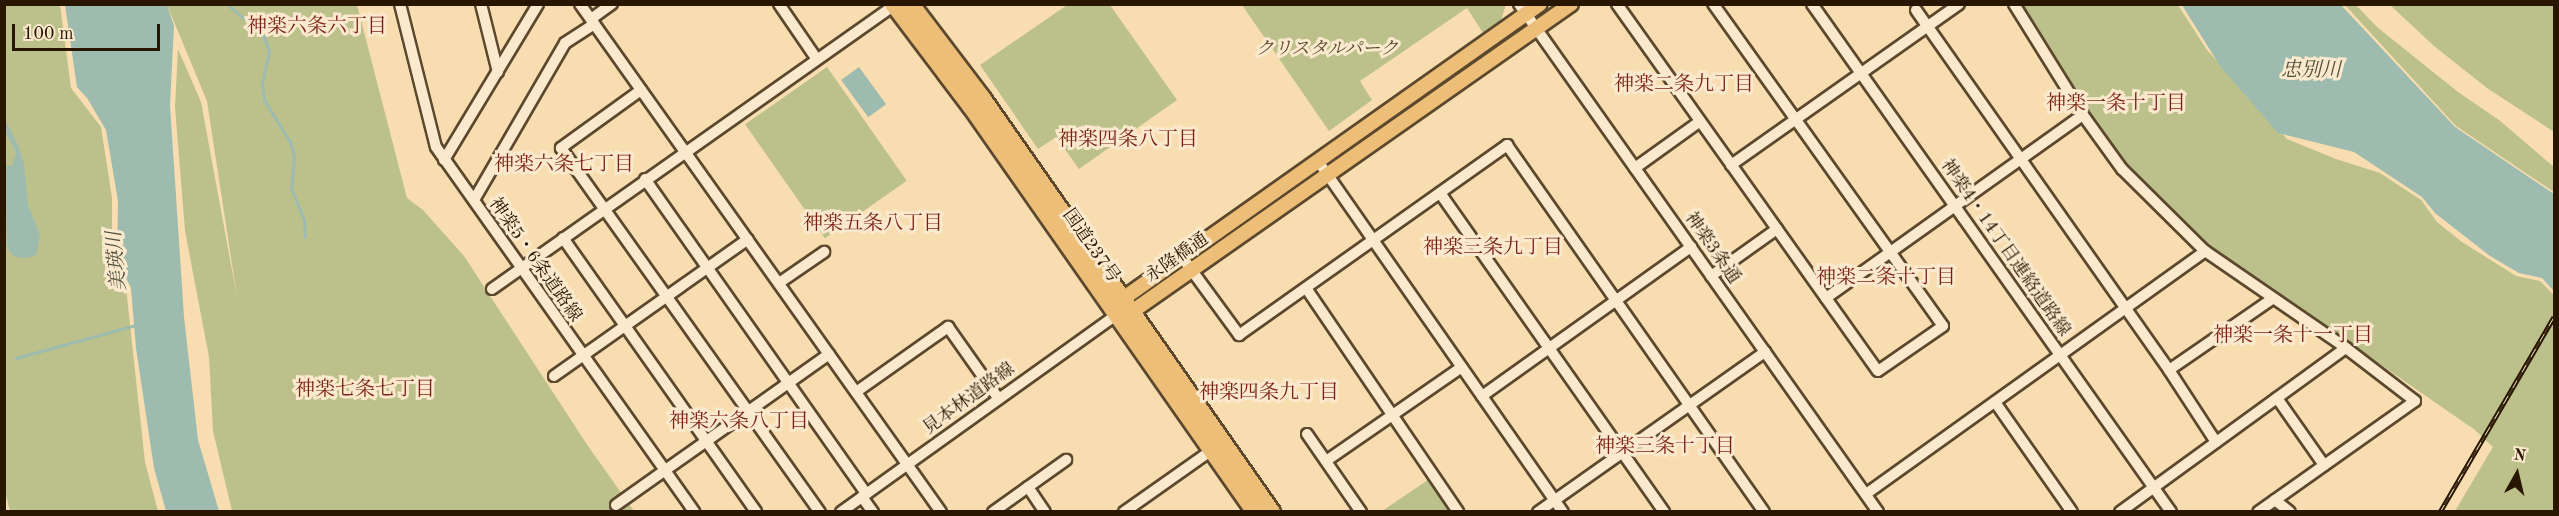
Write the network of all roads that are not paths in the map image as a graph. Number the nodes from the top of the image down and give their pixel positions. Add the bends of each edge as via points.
1 (400, 4) edge
2 (481, 4) edge
3 (538, 4) edge
4 (580, 4) edge
5 (612, 4) edge
6 (779, 4) edge
7 (911, 4) edge
8 (1540, 4) edge
9 (1571, 4) edge
10 (1617, 4) edge
11 (1713, 4) edge
12 (1812, 4) edge
13 (1959, 4) edge
14 (2013, 4) edge
15 (894, 5) edge
16 (1522, 9) edge
17 (1916, 10) dead end
18 (593, 22) junction
19 (1928, 27) junction
20 (1536, 29) junction
21 (816, 58) junction
22 (498, 72) junction
23 (1861, 74) junction
24 (641, 90) junction
25 (2083, 115) junction
26 (1795, 121) junction
27 (1699, 122) junction
28 (685, 151) junction
29 (444, 160) junction
30 (2020, 160) junction
31 (1318, 161) junction
32 (1731, 165) junction
33 (1635, 168) junction
34 (1327, 175) junction
35 (645, 180) junction
36 (1440, 193) junction
37 (474, 200) junction
38 (1955, 206) junction
39 (603, 208) junction
40 (1777, 229) junction
41 (563, 238) junction
42 (748, 239) junction
43 (1373, 240) junction
44 (1691, 247) junction
45 (2205, 251) junction
46 (824, 252) dead end
47 (1890, 252) junction
48 (1182, 257) junction
49 (521, 268) junction
50 (706, 268) junction
51 (1191, 270) junction
52 (1711, 276) junction
53 (779, 284) junction
54 (1306, 288) junction
55 (492, 289) dead end
56 (667, 297) junction
57 (1826, 298) junction
58 (2272, 299) junction
59 (1616, 300) junction
60 (1129, 305) junction
61 (2125, 308) junction
62 (1116, 315) junction
63 (626, 327) junction
64 (1548, 348) junction
65 (2346, 348) junction
66 (1765, 352) junction
67 (829, 354) junction
68 (2060, 355) junction
69 (582, 357) junction
70 (1462, 367) junction
71 (2169, 370) junction
72 (554, 376) dead end
73 (788, 383) junction
74 (856, 392) junction
75 (1482, 396) junction
76 (2277, 398) junction
77 (998, 399) junction
78 (1995, 402) junction
79 (1689, 406) junction
80 (748, 411) junction
81 (1390, 415) junction
82 (1307, 434) dead end
83 (706, 441) junction
84 (2216, 442) junction
85 (1218, 446) junction
86 (1623, 453) junction
87 (1066, 460) dead end
88 (1326, 461) junction
89 (907, 464) junction
90 (2324, 465) junction
91 (665, 470) junction
92 (1028, 487) junction
93 (2154, 487) junction
94 (1866, 494) junction
95 (864, 496) junction
96 (1555, 499) junction
97 (2275, 500) junction
98 (616, 505) dead end
99 (694, 512) edge
100 (756, 512) edge
101 (820, 512) edge
102 (841, 512) edge
103 (873, 512) edge
104 (941, 512) edge
105 (993, 512) edge
106 (1045, 512) edge
107 (1124, 512) edge
108 (1255, 512) edge
109 (1272, 512) edge
110 (1360, 512) edge
111 (1458, 512) edge
112 (1538, 512) edge
113 (1563, 512) edge
114 (1664, 512) edge
115 (1764, 512) edge
116 (1878, 512) edge
117 (2072, 512) edge
118 (2120, 512) edge
119 (2171, 512) edge
120 (2258, 512) edge
121 (2290, 512) edge

1 - 29 street, 神楽5・6条道路線 via 436,147
2 - 22 street
3 - 22 street
4 - 18 street
5 - 18 street
6 - 21 street
7 - 60 highway, 国道237号
8 - 16 main road, 永隆橋通
9 - 20 main road, 永隆橋通
10 - 27 street
11 - 26 street
12 - 23 street, 神楽4・14丁目連絡道路線
13 - 19 street
14 - 25 street
15 - 21 street
15 - 62 highway, 国道237号 via 971,107
16 - 20 street, 神楽3条通
16 - 31 main road, 永隆橋通
17 - 19 street
18 - 24 street
18 - 37 street via 565,43
19 - 23 street
19 - 30 street
20 - 33 street, 神楽3条通
20 - 34 main road, 永隆橋通
21 - 28 street
22 - 29 street
23 - 26 street
23 - 38 street, 神楽4・14丁目連絡道路線
24 - 28 street
24 - 39 street via 561,148
25 - 30 street
25 - 45 street via 2122,169
26 - 32 street
26 - 47 street
27 - 32 street
27 - 33 street
28 - 35 street
28 - 42 street
29 - 37 street, 神楽5・6条道路線
30 - 38 street
30 - 61 street
31 - 34 street
31 - 48 main road, 永隆橋通
32 - 40 street
33 - 44 street, 神楽3条通
34 - 43 street
34 - 51 main road, 永隆橋通
35 - 39 street
35 - 50 street
36 - 43 street
36 - 59 street via 1507,145
36 - 64 street
37 - 49 street, 神楽5・6条道路線
38 - 47 street
38 - 68 street, 神楽4・14丁目連絡道路線
39 - 41 street
39 - 56 street
40 - 52 street
40 - 57 street
41 - 49 street
41 - 63 street
42 - 50 street
42 - 53 street
43 - 54 street
43 - 70 street
44 - 52 street, 神楽3条通
44 - 59 street
45 - 58 street
45 - 61 street
46 - 53 street
47 - 57 street
47 - 57 street via 1943,326 1878,371
48 - 51 street
48 - 60 main road, 永隆橋通
49 - 55 street
49 - 69 street, 神楽5・6条道路線
50 - 56 street
50 - 73 street
51 - 54 street via 1239,335
51 - 60 main road, 永隆橋通
52 - 66 street, 神楽3条通
53 - 67 street
54 - 81 street
56 - 63 street
56 - 80 street
58 - 65 street
58 - 71 street
59 - 64 street
59 - 79 street
60 - 62 main road, 永隆橋通
60 - 85 highway, 国道237号
61 - 68 street
61 - 71 street
62 - 77 street, 見本林道路線
62 - 85 highway, 国道237号
63 - 69 street
63 - 83 street
64 - 75 street
64 - 86 street
65 - 76 street
65 - 90 street via 2415,400
66 - 79 street
66 - 94 street, 神楽3条通
67 - 73 street
67 - 74 street
68 - 78 street
68 - 93 street, 神楽4・14丁目連絡道路線
69 - 72 street
69 - 91 street, 神楽5・6条道路線
70 - 75 street
70 - 81 street
71 - 84 street
73 - 80 street
73 - 95 street
74 - 77 street via 948,327
74 - 89 street
75 - 96 street
76 - 84 street
76 - 90 street
77 - 89 street, 見本林道路線
78 - 94 street
78 - 117 street
79 - 86 street
79 - 115 street
80 - 83 street
80 - 101 street
81 - 88 street
81 - 111 street
82 - 88 street
83 - 91 street
83 - 100 street
84 - 93 street
85 - 107 street
85 - 108 highway, 国道237号
85 - 109 highway, 国道237号
86 - 96 street
86 - 114 street
87 - 92 street
88 - 110 street
89 - 95 street, 見本林道路線
89 - 104 street
90 - 97 street
91 - 98 street
91 - 99 street, 神楽5・6条道路線
92 - 105 street
92 - 106 street
93 - 118 street
93 - 119 street, 神楽4・14丁目連絡道路線
94 - 116 street, 神楽3条通
95 - 102 street, 見本林道路線
95 - 103 street
96 - 112 street
96 - 113 street
97 - 120 street
97 - 121 street

